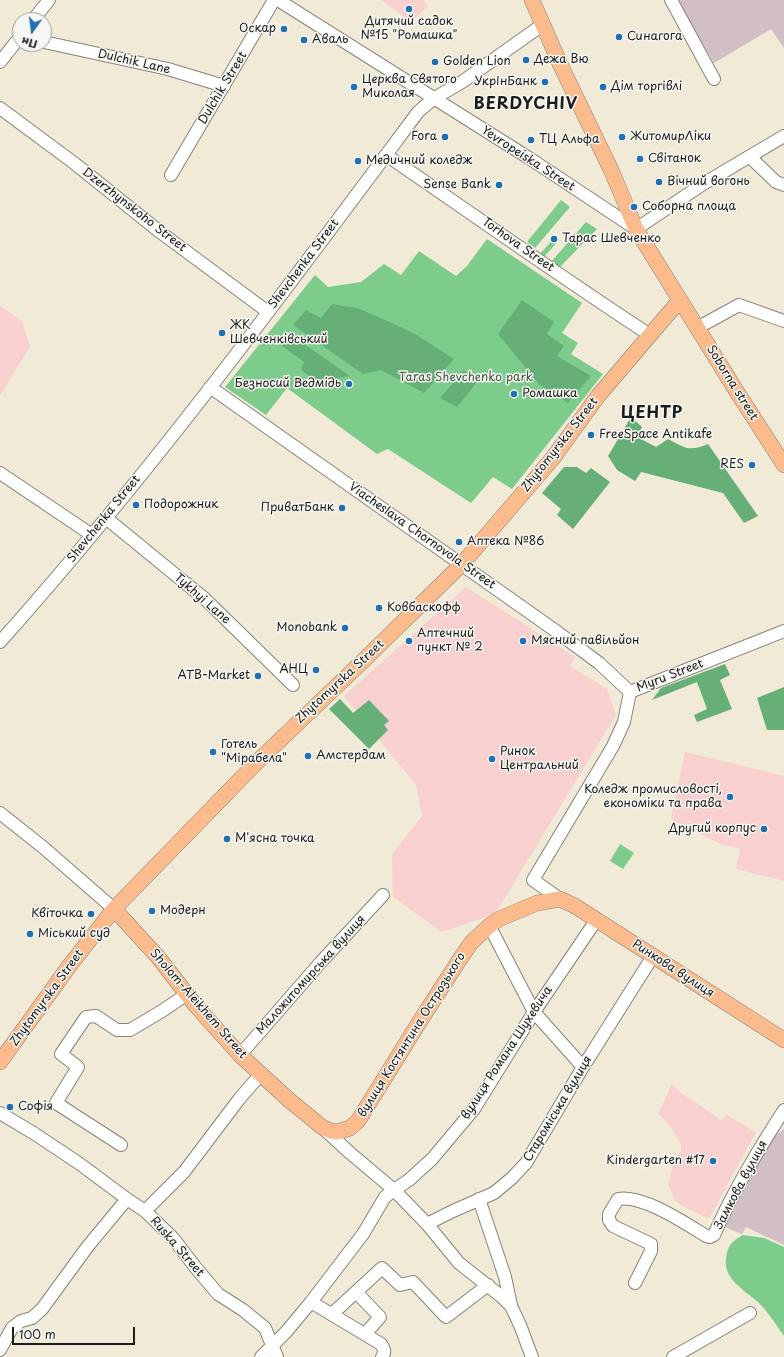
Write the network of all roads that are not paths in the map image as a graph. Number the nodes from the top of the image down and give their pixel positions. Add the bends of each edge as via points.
1 (49, 0) edge
2 (274, 0) edge
3 (278, 0) edge
4 (532, 0) edge
5 (671, 0) edge
6 (39, 12) edge
7 (542, 25) junction
8 (52, 44) edge
9 (12, 47) edge
10 (0, 62) edge
11 (714, 79) dead end
12 (224, 86) junction
13 (433, 99) junction
14 (0, 108) edge
15 (784, 136) edge
16 (386, 155) junction
17 (750, 157) junction
18 (171, 175) dead end
19 (784, 185) edge
20 (636, 228) junction
21 (680, 300) junction
22 (268, 312) junction
23 (784, 321) edge
24 (697, 328) junction
25 (650, 335) junction
26 (210, 387) junction
27 (784, 465) edge
28 (0, 472) edge
29 (106, 518) junction
30 (92, 535) junction
31 (462, 564) junction
32 (784, 631) edge
33 (0, 642) edge
34 (293, 685) dead end
35 (630, 692) junction
36 (0, 813) edge
37 (383, 895) dead end
38 (560, 899) junction
39 (575, 906) junction
40 (114, 909) junction
41 (597, 919) junction
42 (492, 931) junction
43 (478, 937) junction
44 (653, 956) junction
45 (187, 994) junction
46 (534, 1012) junction
47 (784, 1040) edge
48 (240, 1055) junction
49 (0, 1062) edge
50 (583, 1068) junction
51 (261, 1074) junction
52 (784, 1110) edge
53 (0, 1113) edge
54 (322, 1127) junction
55 (121, 1145) dead end
56 (394, 1190) junction
57 (127, 1199) junction
58 (479, 1199) junction
59 (146, 1211) junction
60 (427, 1224) junction
61 (636, 1283) dead end
62 (488, 1285) junction
63 (356, 1292) junction
64 (311, 1302) junction
65 (511, 1306) junction
66 (750, 1313) dead end
67 (332, 1314) junction
68 (365, 1334) junction
69 (272, 1345) junction
70 (0, 1350) edge
71 (261, 1357) edge
72 (277, 1357) edge
73 (382, 1357) edge
74 (532, 1357) edge
75 (672, 1357) edge

1 - 6 street
2 - 12 street, Dulchik Street
3 - 13 street, Yevropeiska Street
4 - 7 main road
5 - 11 street
7 - 13 street, Shevchenka Street via 462,82
7 - 20 main road
8 - 12 street, Dulchik Lane via 168,70
9 - 10 street
12 - 18 street, Dulchik Street
13 - 16 street, Shevchenka Street via 418,112
13 - 20 street, Yevropeiska Street
14 - 22 street, Dzerzhynskoho Street
15 - 17 street
16 - 22 street, Shevchenka Street
16 - 25 street, Torhova Street
17 - 19 street via 776,182
17 - 20 street
20 - 21 main road
21 - 24 main road, Soborna street
21 - 25 main road, Zhytomyrska Street
22 - 26 street, Shevchenka Street
23 - 24 street via 739,305
24 - 27 main road, Soborna street
25 - 31 main road, Zhytomyrska Street via 598,396 553,458
26 - 29 street, Shevchenka Street
26 - 31 street, Viacheslava Chornovola Street
28 - 30 street
29 - 30 street, Shevchenka Street
29 - 34 street, Tykhyi Lane via 205,599
30 - 33 street, Shevchenka Street
31 - 35 street, Viacheslava Chornovola Street via 599,663
31 - 40 main road, Zhytomyrska Street via 258,760
32 - 35 street, Myru Street
35 - 38 street, Myru Street via 624,722 613,746 533,880
36 - 40 street
37 - 48 street, Маложитомирська вулиця
38 - 39 main road, Ринкова вулиця
38 - 43 main road, вулиця Костянтина Острозького via 537,903 507,916 489,926
39 - 41 main road, Ринкова вулиця
39 - 42 main road via 539,913
40 - 45 main road, Sholom-Aleikhem Street via 158,957
40 - 49 main road, Zhytomyrska Street
41 - 44 main road, Ринкова вулиця
41 - 46 street, вулиця Романа Шухевича
42 - 43 main road
42 - 46 street
43 - 54 main road, вулиця Костянтина Острозького via 471,942 358,1121 350,1128 337,1132
44 - 47 main road, Ринкова вулиця
44 - 50 street, Староміська вулиця
45 - 48 main road, Sholom-Aleikhem Street
45 - 55 street via 130,1030 117,1030 96,1016 86,1017 62,1054 78,1067 56,1103
46 - 50 street
46 - 56 street, вулиця Романа Шухевича via 474,1109 432,1159
48 - 51 main road, Sholom-Aleikhem Street
50 - 58 street, Староміська вулиця via 526,1164 494,1192
51 - 54 main road, Sholom-Aleikhem Street
51 - 59 street via 184,1172
52 - 61 street, Замкова вулиця via 738,1186 714,1235 706,1236 662,1210 631,1198 618,1199 609,1214 613,1226 652,1244 652,1251
53 - 57 street, Ruska Street via 35,1134
54 - 56 street
56 - 60 street
56 - 64 street, вулиця Романа Шухевича via 386,1197 363,1234
57 - 59 street, Ruska Street
57 - 70 street via 42,1308 32,1318 21,1321 12,1328
58 - 60 street, Староміська вулиця
58 - 65 street via 505,1277
59 - 69 street, Ruska Street via 173,1238 218,1294 265,1328
60 - 62 street via 460,1263
62 - 63 street via 446,1318 412,1282 400,1285 382,1268
62 - 65 street
63 - 67 street
63 - 68 street via 380,1317
64 - 67 street
64 - 69 street, вулиця Романа Шухевича
65 - 74 street
66 - 75 street
67 - 68 street
68 - 73 street via 381,1344 385,1350
69 - 71 street, вулиця Романа Шухевича
69 - 72 street, Ruska Street

